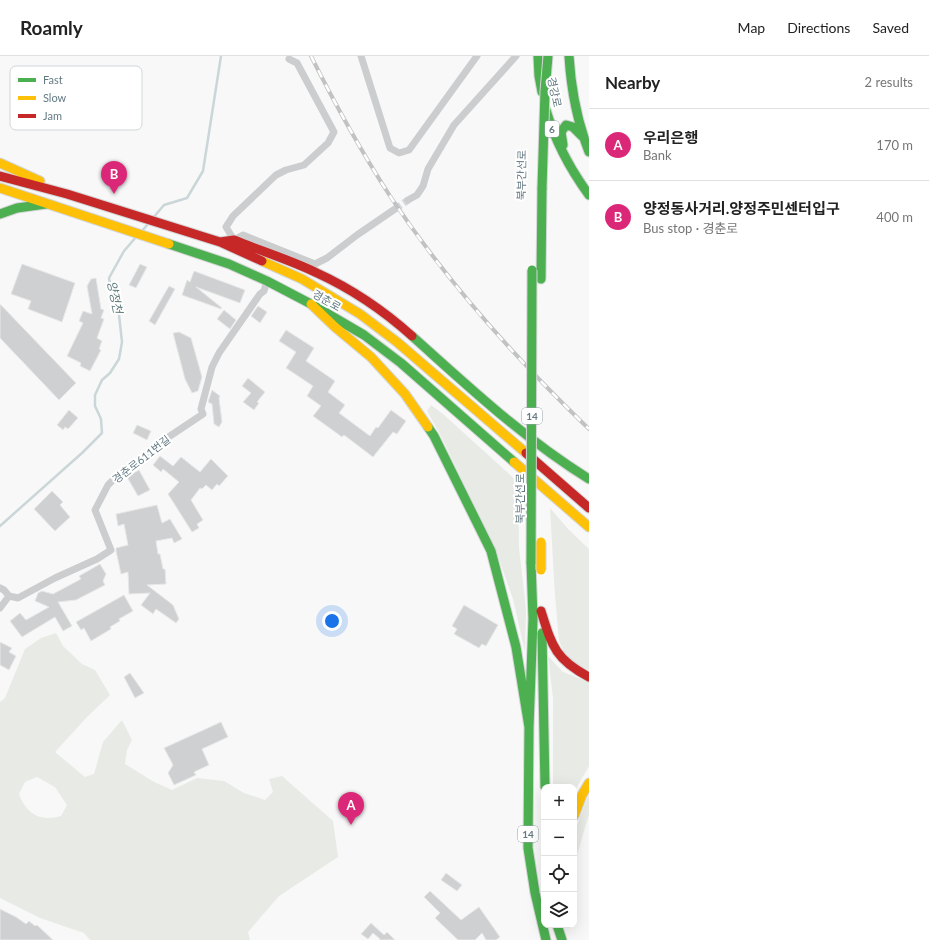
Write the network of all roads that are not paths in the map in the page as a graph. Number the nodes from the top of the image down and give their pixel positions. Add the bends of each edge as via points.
1 (361, 56) edge
2 (477, 56) edge
3 (516, 56) edge
4 (539, 56) edge
5 (548, 56) edge
6 (569, 56) edge
7 (289, 59) dead end
8 (535, 100) dead end
9 (583, 137) junction
10 (589, 152) edge
11 (564, 154) junction
12 (0, 163) edge
13 (0, 176) edge
14 (536, 185) junction
15 (585, 187) edge
16 (0, 188) edge
17 (67, 194) junction
18 (589, 195) edge
19 (408, 200) tunnel mouth
20 (50, 204) junction
21 (396, 209) tunnel mouth
22 (0, 214) edge
23 (234, 240) junction
24 (220, 242) junction
25 (267, 280) junction
26 (541, 283) dead end
27 (311, 304) junction
28 (541, 334) dead end
29 (589, 479) edge
30 (589, 508) edge
31 (589, 527) edge
32 (0, 588) edge
33 (9, 596) junction
34 (0, 608) edge
35 (541, 611) junction
36 (589, 676) edge
37 (529, 727) junction
38 (589, 782) edge
39 (545, 784) edge
40 (577, 808) edge
41 (558, 928) edge
42 (546, 940) edge
43 (562, 940) edge

1 - 2 street via 390,148 400,153 409,150
3 - 19 street via 454,125 428,169 423,186 417,195
4 - 8 main road
4 - 11 main road, 경강로 / 6 via 539,76 548,121
5 - 14 main road, 북부간선로 / 14, bridge
6 - 9 main road, 경강로 via 570,81
7 - 23 street via 298,63 334,132 328,143 304,166 276,175 233,216 226,227
9 - 10 main road, 경강로
9 - 11 main road via 577,129 566,125 560,132
11 - 15 main road, 경강로 / 6
12 - 17 main road
13 - 17 main road, 경춘로
14 - 26 main road, 북부간선로 / 14
14 - 37 main road, 북부간선로 / 14, bridge via 532,270 533,619
15 - 18 main road, 경강로 / 6
16 - 20 main road, 경춘로
17 - 24 main road, 경춘로
20 - 22 main road via 21,206
20 - 25 main road, 경춘로 via 229,264
21 - 23 street via 315,264 243,236
23 - 24 main road
23 - 29 main road via 307,268 352,291 381,310 505,419
24 - 30 main road, 경춘로 via 302,279 360,314 467,401
25 - 27 main road, 경춘로
25 - 33 street, 경춘로611번길 via 264,291 212,367 201,409 203,414 115,478 101,496 95,510 111,550 18,598
27 - 31 main road, 경춘로 via 364,335 401,363
27 - 37 main road via 371,357 405,394 434,436 491,551 516,647
28 - 35 main road, 북부간선로 / 14, bridge
32 - 33 street
33 - 34 street
35 - 36 main road via 559,657 569,666
35 - 39 main road, 북부간선로 / 14
37 - 42 main road, 북부간선로 / 14 via 528,848
38 - 40 main road
41 - 43 main road

